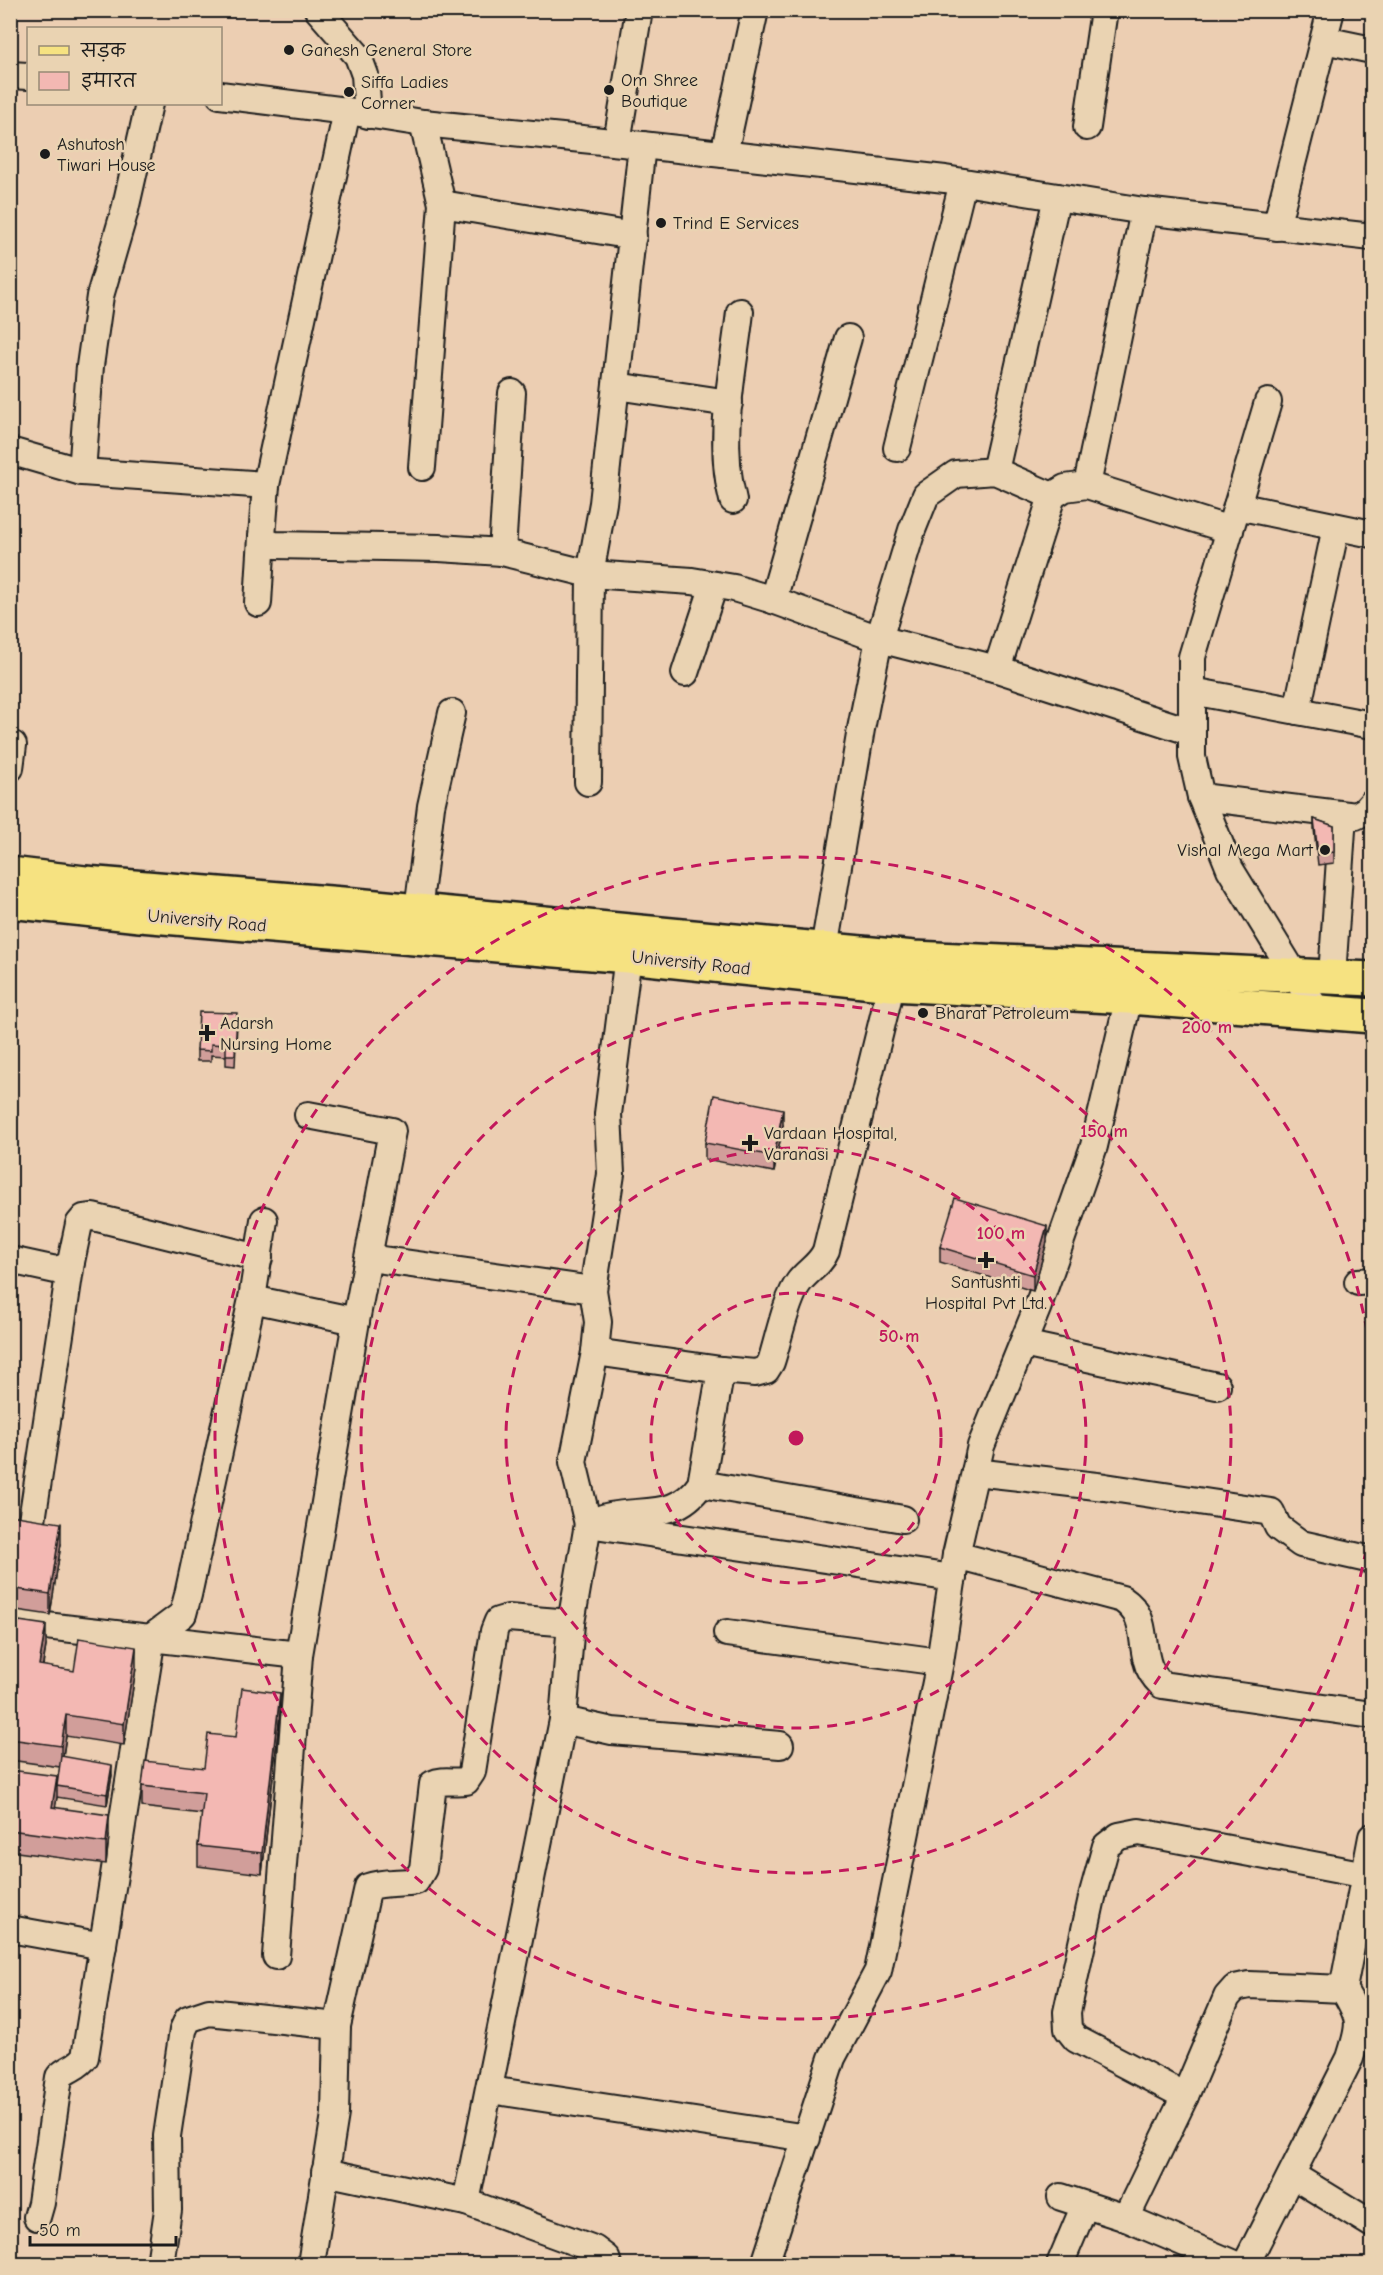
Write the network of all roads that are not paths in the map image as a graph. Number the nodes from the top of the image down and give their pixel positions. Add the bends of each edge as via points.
1 (318, 10) edge
2 (639, 10) edge
3 (755, 10) edge
4 (1104, 10) edge
5 (1331, 10) edge
6 (1324, 40) junction
7 (1372, 50) edge
8 (10, 75) edge
9 (27, 76) edge
10 (222, 95) edge
11 (149, 105) edge
12 (357, 113) junction
13 (423, 123) junction
14 (1087, 127) dead end
15 (630, 143) junction
16 (724, 154) junction
17 (963, 182) junction
18 (1057, 197) junction
19 (442, 204) junction
20 (1144, 211) junction
21 (1276, 227) junction
22 (633, 236) junction
23 (1372, 237) edge
24 (740, 312) dead end
25 (848, 338) dead end
26 (616, 386) junction
27 (512, 393) dead end
28 (1268, 402) dead end
29 (729, 403) junction
30 (897, 448) dead end
31 (10, 451) edge
32 (422, 467) dead end
33 (995, 471) junction
34 (82, 472) junction
35 (267, 485) junction
36 (1087, 485) junction
37 (1052, 496) junction
38 (733, 500) dead end
39 (1233, 518) junction
40 (1336, 527) junction
41 (1372, 534) edge
42 (261, 537) junction
43 (502, 552) junction
44 (590, 574) junction
45 (714, 585) junction
46 (774, 600) junction
47 (258, 603) dead end
48 (879, 639) junction
49 (998, 669) junction
50 (685, 673) dead end
51 (1192, 691) junction
52 (1298, 711) junction
53 (452, 712) dead end
54 (1372, 725) edge
55 (1192, 732) junction
56 (588, 782) dead end
57 (1201, 797) junction
58 (1372, 803) edge
59 (1343, 814) junction
60 (10, 874) edge
61 (10, 901) edge
62 (418, 911) junction
63 (628, 956) junction
64 (822, 963) junction
65 (895, 970) junction
66 (1296, 976) junction
67 (1332, 976) junction
68 (1372, 979) edge
69 (1129, 997) junction
70 (1317, 1011) junction
71 (1372, 1016) edge
72 (308, 1114) dead end
73 (264, 1220) dead end
74 (259, 1258) junction
75 (369, 1258) junction
76 (10, 1260) edge
77 (71, 1262) junction
78 (593, 1290) junction
79 (252, 1299) junction
80 (356, 1321) junction
81 (1023, 1344) junction
82 (596, 1352) junction
83 (722, 1370) junction
84 (1217, 1386) dead end
85 (975, 1472) junction
86 (701, 1484) junction
87 (903, 1519) dead end
88 (588, 1524) junction
89 (1372, 1560) edge
90 (955, 1567) junction
91 (10, 1621) edge
92 (572, 1623) junction
93 (727, 1633) dead end
94 (152, 1637) junction
95 (299, 1655) junction
96 (940, 1662) junction
97 (1372, 1715) edge
98 (563, 1720) junction
99 (780, 1745) dead end
100 (1372, 1837) edge
101 (1366, 1875) junction
102 (10, 1929) edge
103 (103, 1946) junction
104 (276, 1956) dead end
105 (1343, 1989) junction
106 (337, 2026) junction
107 (490, 2090) junction
108 (1185, 2096) junction
109 (807, 2138) junction
110 (325, 2172) junction
111 (1292, 2175) junction
112 (1061, 2197) dead end
113 (466, 2202) junction
114 (1086, 2205) junction
115 (37, 2217) dead end
116 (1126, 2218) junction
117 (1372, 2224) edge
118 (160, 2265) edge
119 (311, 2265) edge
120 (608, 2265) edge
121 (765, 2265) edge
122 (1060, 2265) edge
123 (1234, 2265) edge
124 (1246, 2265) edge

1 - 12 street via 358,56 365,75
2 - 15 street
3 - 16 street
4 - 14 street
5 - 6 street
6 - 7 street
6 - 21 street
8 - 9 street
10 - 12 street
11 - 34 street via 95,323
12 - 13 street
12 - 35 street
13 - 15 street
13 - 19 street
15 - 16 street
15 - 22 street
16 - 17 street
17 - 18 street
17 - 30 street
18 - 20 street
18 - 33 street
19 - 22 street
19 - 32 street
20 - 21 street
20 - 36 street
21 - 23 street
22 - 26 street
24 - 29 street
25 - 46 street
26 - 29 street
26 - 44 street via 603,503
27 - 43 street
28 - 39 street
29 - 38 street via 726,475
31 - 34 street
33 - 37 street
33 - 48 street via 956,474 926,495
34 - 35 street
35 - 42 street
36 - 37 street via 1065,488
36 - 39 street
37 - 49 street
39 - 40 street
39 - 51 street via 1192,657
40 - 41 street
40 - 52 street
42 - 43 street via 274,545
42 - 47 street
43 - 44 street
44 - 45 street
44 - 56 street
45 - 46 street
45 - 50 street
46 - 48 street
48 - 49 street
48 - 64 street
49 - 55 street
51 - 52 street
51 - 55 street
52 - 54 street
53 - 62 street via 430,806
55 - 57 street via 1192,757
57 - 59 street
57 - 66 street via 1230,869
58 - 59 street via 1356,816
59 - 67 street
60 - 62 main road
61 - 63 main road, University Road
62 - 64 main road
63 - 64 main road, University Road
63 - 78 street via 608,1114 611,1174
64 - 65 main road, University Road
65 - 66 main road
65 - 69 main road, University Road
65 - 83 street via 821,1261 792,1294 766,1370
66 - 67 main road
66 - 70 street
67 - 68 main road
69 - 70 main road, University Road
69 - 81 street via 1094,1146
70 - 71 main road, University Road
72 - 75 street via 392,1131
73 - 74 street
74 - 77 street via 93,1217 84,1218 79,1224
74 - 79 street
75 - 78 street
75 - 80 street
76 - 77 street via 56,1270
77 - 91 street via 30,1527
78 - 82 street via 598,1322
79 - 80 street
79 - 94 street via 183,1614
80 - 95 street
81 - 84 street
81 - 85 street via 981,1446
82 - 83 street
82 - 88 street via 573,1462
83 - 86 street
85 - 89 street via 1271,1512 1278,1527 1301,1544
85 - 90 street
86 - 87 street
86 - 88 street via 695,1492 661,1512 609,1516
88 - 90 street
88 - 92 street
90 - 96 street
90 - 97 street via 1122,1599 1140,1618 1147,1663 1162,1685
91 - 94 street
92 - 98 street
92 - 106 street via 508,1618 498,1621 472,1772 466,1781 433,1784 423,1869 416,1881 368,1887
93 - 96 street
94 - 95 street
94 - 103 street
95 - 104 street
96 - 109 street via 878,1971 832,2058
98 - 99 street via 612,1731
98 - 107 street
100 - 101 street
101 - 105 street
101 - 108 street via 1139,1832 1119,1836 1106,1846 1067,2012 1068,2029 1076,2038
102 - 103 street
103 - 115 street via 85,2057 81,2064 59,2077
105 - 108 street via 1249,1985 1235,1988 1227,1997
105 - 111 street via 1355,2008 1359,2030 1350,2058
106 - 110 street via 336,2114
106 - 118 street via 209,2012 188,2019 167,2136 168,2210
107 - 109 street
107 - 113 street
108 - 116 street
109 - 121 street
110 - 113 street
110 - 119 street
111 - 117 street
111 - 124 street
112 - 114 street
113 - 120 street via 594,2249 606,2258
114 - 116 street
114 - 122 street
116 - 123 street

